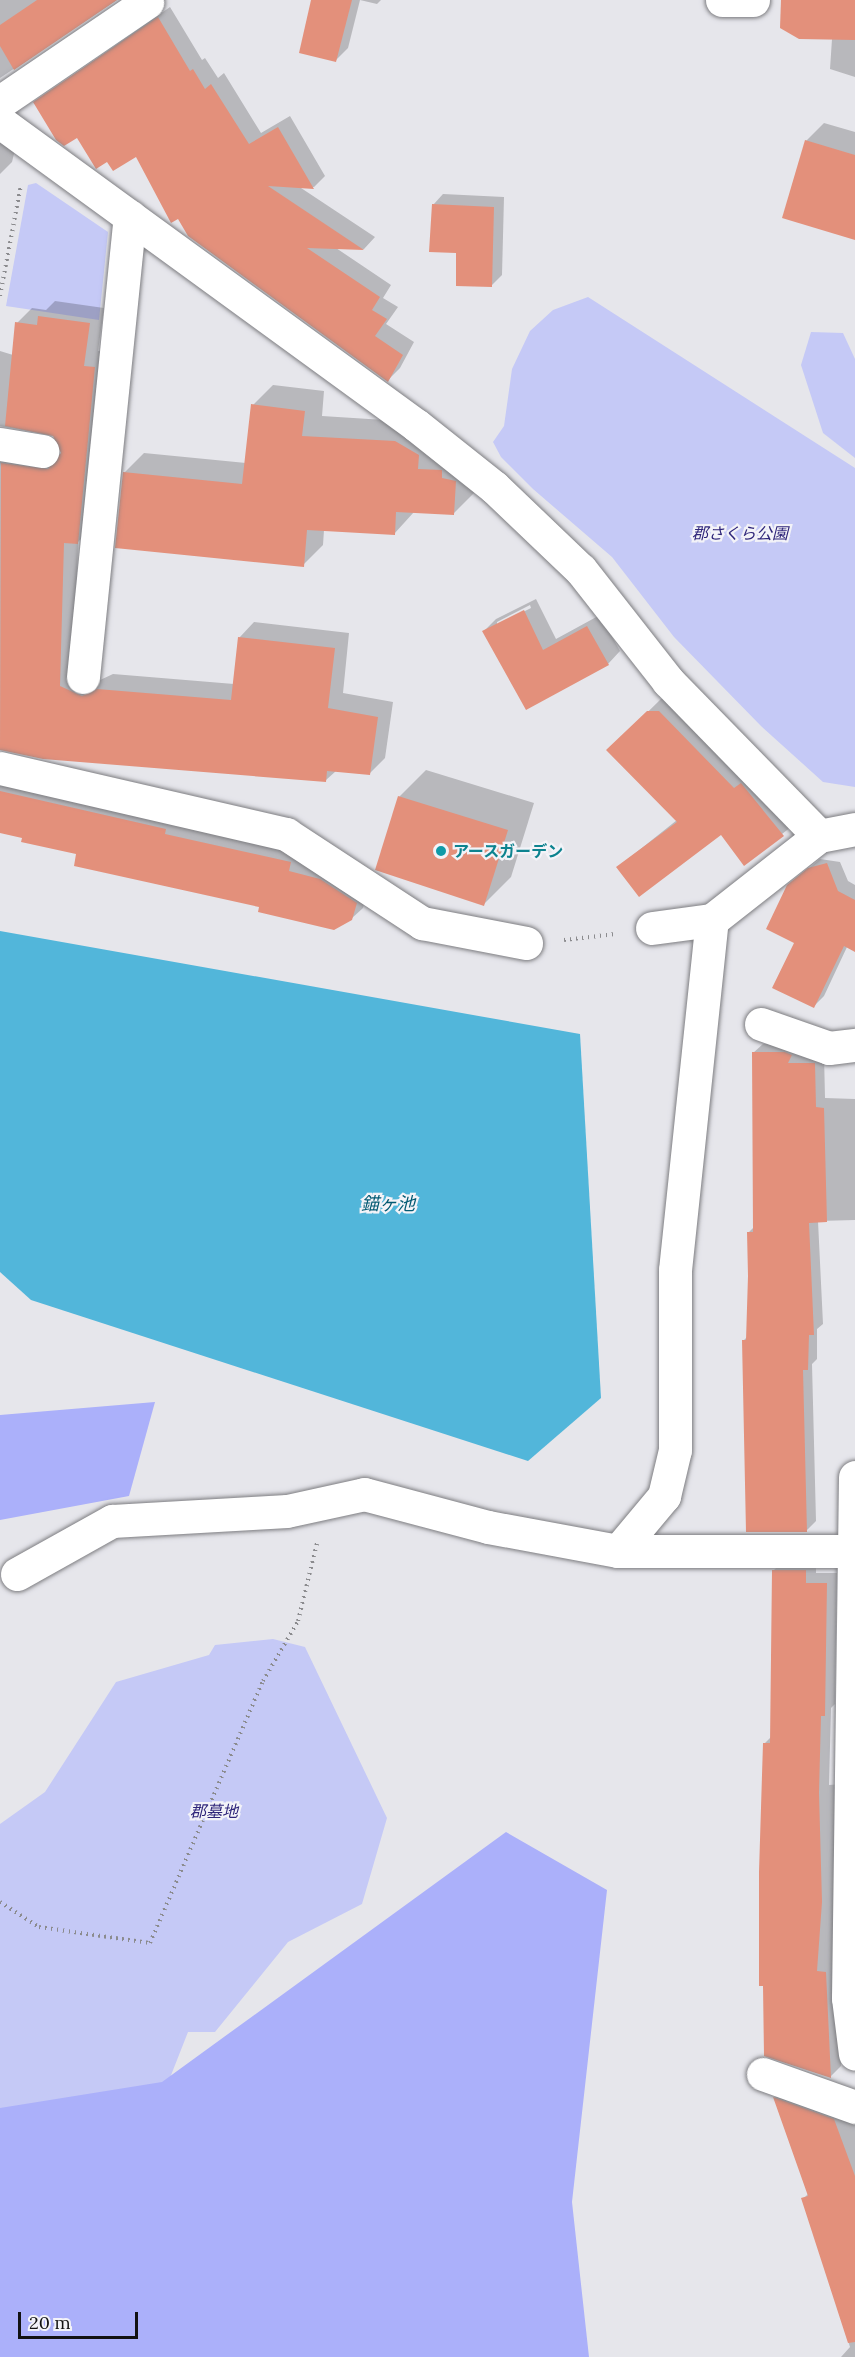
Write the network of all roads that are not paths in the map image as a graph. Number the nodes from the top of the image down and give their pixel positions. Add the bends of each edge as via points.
1 (722, 0) edge
2 (753, 0) edge
3 (147, 2) dead end
4 (0, 102) edge
5 (0, 122) edge
6 (130, 216) junction
7 (0, 444) edge
8 (42, 451) dead end
9 (83, 677) dead end
10 (0, 768) edge
11 (855, 829) edge
12 (819, 836) junction
13 (712, 920) junction
14 (652, 928) road end
15 (526, 943) road end
16 (761, 1024) dead end
17 (855, 1045) edge
18 (855, 1477) edge
19 (618, 1551) junction
20 (854, 1551) edge
21 (17, 1574) dead end
22 (855, 2054) edge
23 (763, 2074) dead end
24 (855, 2107) edge

1 - 2 street
3 - 4 street
5 - 6 street
6 - 9 street
6 - 12 street via 407,418 494,487 581,570 668,681
7 - 8 street
10 - 15 street via 286,834 422,923
11 - 12 street
12 - 13 street
13 - 14 street
13 - 19 street via 675,1270 675,1450 664,1496
16 - 17 street via 829,1048
18 - 20 street
19 - 20 street
19 - 21 street via 488,1527 364,1494 287,1511 112,1521
20 - 22 street via 848,1998
23 - 24 street

